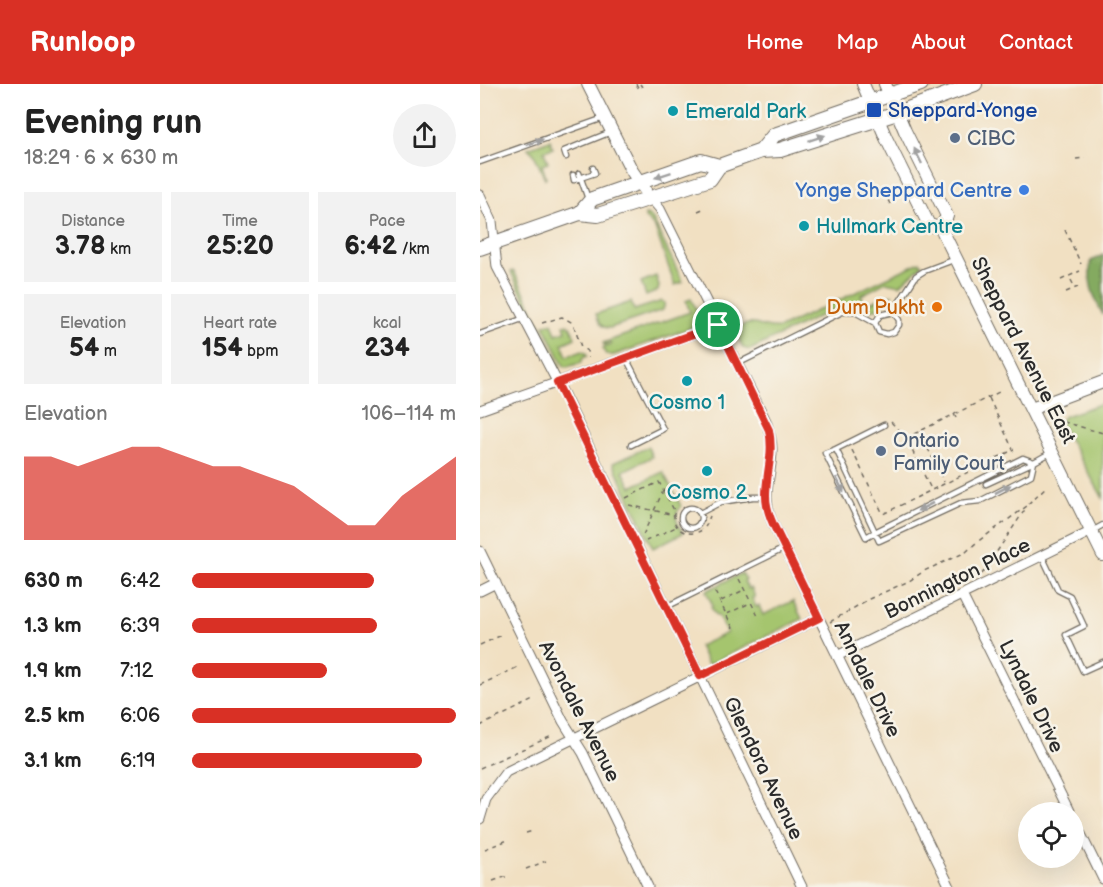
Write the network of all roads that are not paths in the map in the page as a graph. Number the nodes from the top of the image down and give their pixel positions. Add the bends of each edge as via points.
1 (588, 84) edge
2 (863, 84) edge
3 (921, 84) edge
4 (975, 84) edge
5 (887, 90) edge
6 (870, 101) junction
7 (897, 113) junction
8 (604, 118) junction
9 (878, 119) junction
10 (611, 132) junction
11 (584, 143) junction
12 (577, 146) junction
13 (571, 148) junction
14 (586, 150) dead end
15 (761, 151) junction
16 (580, 152) dead end
17 (573, 154) dead end
18 (566, 157) dead end
19 (480, 162) edge
20 (718, 166) junction
21 (593, 168) dead end
22 (573, 175) dead end
23 (580, 175) junction
24 (645, 190) junction
25 (480, 195) edge
26 (585, 207) junction
27 (941, 228) junction
28 (495, 243) junction
29 (480, 248) edge
30 (956, 260) junction
31 (893, 312) junction
32 (525, 318) junction
33 (875, 323) junction
34 (718, 325) junction
35 (480, 334) edge
36 (626, 358) junction
37 (737, 364) junction
38 (1103, 382) edge
39 (557, 383) junction
40 (1031, 409) junction
41 (480, 410) edge
42 (884, 425) road end
43 (631, 445) dead end
44 (836, 448) junction
45 (1052, 451) junction
46 (1034, 462) junction
47 (986, 484) dead end
48 (955, 492) junction
49 (766, 497) junction
50 (961, 503) junction
51 (700, 513) junction
52 (1103, 525) edge
53 (1092, 531) junction
54 (875, 532) junction
55 (785, 548) junction
56 (480, 551) edge
57 (1103, 555) edge
58 (1042, 556) junction
59 (495, 583) junction
60 (480, 591) edge
61 (962, 595) junction
62 (666, 607) junction
63 (819, 618) junction
64 (837, 656) junction
65 (1103, 662) edge
66 (700, 676) junction
67 (573, 738) junction
68 (1065, 802) edge
69 (480, 819) edge
70 (1084, 840) edge
71 (1103, 879) edge
72 (648, 887) edge
73 (802, 887) edge
74 (950, 887) edge

1 - 8 main road
2 - 6 main road
3 - 5 main road
4 - 7 main road
5 - 6 main road
5 - 7 main road, Sheppard Avenue East
6 - 9 main road
6 - 15 main road via 774,135
7 - 9 main road
27 -> 7 main road, Sheppard Avenue East via 946,216
8 - 10 main road
19 -> 8 lane
15 -> 9 main road via 780,150
9 - 27 main road, Sheppard Avenue East via 929,225
10 - 11 lane
10 - 24 main road
11 - 12 lane
11 - 14 lane
12 - 13 lane
12 - 16 lane
13 - 17 lane
13 - 18 lane via 564,151
15 - 20 main road
20 -> 24 main road via 702,161
20 - 24 main road via 710,179
21 - 23 lane via 595,173
22 - 23 lane via 574,180
23 - 26 lane
24 - 26 main road via 591,199
24 - 26 main road via 598,215
24 - 34 street, Anndale Drive via 660,209
25 - 28 street, Glendora Avenue via 492,221
26 - 28 main road
27 - 30 main road, Sheppard Avenue East
28 - 29 main road
28 - 32 street, Glendora Avenue via 497,267
30 - 31 lane via 916,276
30 - 40 main road, Sheppard Avenue East
31 - 33 lane via 880,315
31 - 33 lane via 899,325 894,332 879,332
32 - 35 lane
32 - 39 street, Glendora Avenue
33 - 37 lane via 855,312 842,312
34 - 36 street
34 - 37 street, Anndale Drive
36 - 39 street
36 - 43 lane via 663,429
37 - 49 street, Anndale Drive via 771,439
38 - 40 main road
39 - 41 street
39 - 62 street, Glendora Avenue
40 - 45 main road, Sheppard Avenue East
42 - 44 lane
44 - 54 lane
44 -> 54 lane via 825,453 866,537
45 - 46 lane
45 - 53 main road, Sheppard Avenue East
46 - 47 lane
46 - 48 lane via 1023,458
50 -> 46 lane via 980,501 1031,476
48 - 50 lane
48 -> 54 lane
49 - 51 lane via 721,502
49 - 55 street, Anndale Drive
50 - 54 lane via 879,541
51 - 51 lane via 694,508 686,509 681,515 682,523 696,528 701,521
52 - 53 lane
53 - 57 main road, Sheppard Avenue East
53 - 58 street, Bonnington Place
55 - 62 lane
55 - 63 street, Anndale Drive
56 - 59 street, Avondale Avenue
58 - 61 street, Bonnington Place
58 - 65 lane via 1058,590 1070,596 1084,626 1066,635 1083,671
59 - 60 street
59 - 67 street, Avondale Avenue
61 - 64 street, Bonnington Place
61 - 68 street, Lyndale Drive
62 - 66 street, Glendora Avenue
63 - 64 street, Anndale Drive
63 - 66 street
64 - 74 street, Anndale Drive
66 - 67 street
66 - 73 street, Glendora Avenue
67 - 69 street via 506,772 486,799
67 - 72 street, Avondale Avenue
70 - 71 street

